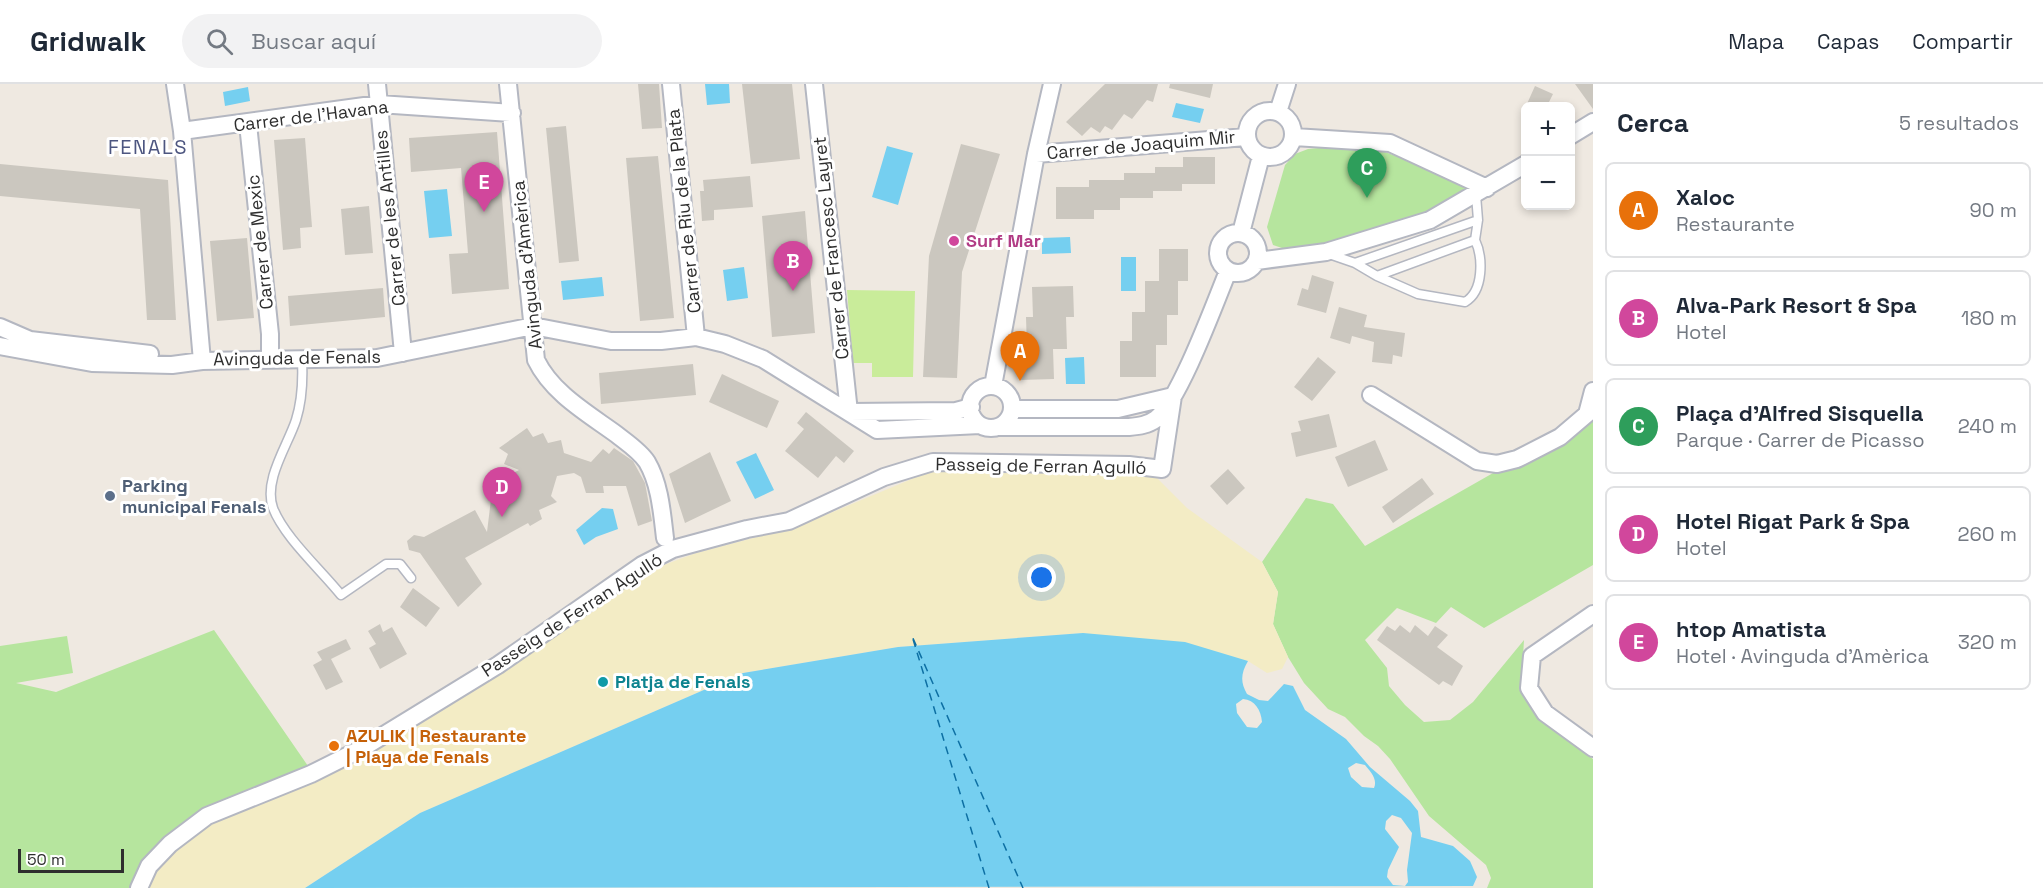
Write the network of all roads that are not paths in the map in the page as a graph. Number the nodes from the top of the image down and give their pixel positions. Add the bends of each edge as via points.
1 (175, 84) edge
2 (376, 84) edge
3 (508, 84) edge
4 (671, 84) edge
5 (814, 84) edge
6 (1052, 84) edge
7 (1287, 84) edge
8 (379, 104) junction
9 (1278, 111) junction
10 (512, 113) junction
11 (1593, 122) edge
12 (248, 123) junction
13 (182, 131) junction
14 (1575, 133) edge
15 (1246, 137) junction
16 (1294, 137) junction
17 (1036, 154) junction
18 (1262, 156) junction
19 (1521, 167) edge
20 (1482, 192) junction
21 (1478, 220) junction
22 (1241, 233) junction
23 (1475, 240) junction
24 (1326, 252) junction
25 (1257, 261) junction
26 (1355, 263) junction
27 (1228, 272) junction
28 (1377, 276) junction
29 (533, 326) junction
30 (0, 327) edge
31 (696, 337) junction
32 (0, 346) edge
33 (403, 353) junction
34 (270, 360) junction
35 (302, 360) junction
36 (202, 361) junction
37 (993, 386) junction
38 (1593, 391) edge
39 (1371, 395) dead end
40 (1173, 396) junction
41 (971, 407) junction
42 (1012, 409) junction
43 (849, 412) junction
44 (980, 424) junction
45 (998, 427) junction
46 (665, 538) dead end
47 (411, 578) dead end
48 (1593, 614) edge
49 (1593, 748) edge
50 (139, 888) edge

1 - 13 street
2 - 8 street, Carrer de les Antilles
3 - 10 street, Avinguda d'Amèrica
4 - 31 street, Carrer de Riu de la Plata
5 - 43 street, Carrer de Francesc Layret
6 - 17 street
7 - 9 street
8 - 10 street, Carrer de l'Havana
8 - 12 street, Carrer de l'Havana
8 - 33 street, Carrer de les Antilles
9 - 15 street via 1255,115
9 - 16 street via 1290,122
10 - 29 street, Avinguda d'Amèrica
11 - 14 street
12 - 13 street, Carrer de l'Havana
12 - 34 street, Carrer de Mexic
13 - 36 street
15 - 17 street, Carrer de Joaquim Mir
15 - 18 street via 1251,148
16 - 18 street via 1282,154
16 - 20 street via 1390,143
17 - 37 street
18 - 22 street
19 - 20 street
20 - 21 lane
20 - 24 street via 1430,220
21 - 23 lane
21 - 26 lane
22 - 25 street via 1256,243
22 - 27 street via 1228,235 1217,250 1219,262
23 - 28 lane
23 - 28 lane via 1482,255 1481,265 1477,286 1465,302 1418,294
24 - 25 street
24 - 26 lane
25 - 27 street via 1248,271
26 - 28 lane
27 - 40 street
29 - 31 street via 611,341
29 - 33 street, Avinguda de Fenals
29 - 46 street, Avinguda d'Amèrica via 536,360 543,374 646,462 657,489
30 - 36 street, Avinguda de Fenals via 30,340
31 - 43 street, Passeig de Ferran Agulló via 763,359
32 - 36 street, Avinguda de Fenals via 92,363 172,365
33 - 35 street, Avinguda de Fenals via 376,358
34 - 35 street, Avinguda de Fenals
34 - 36 street, Avinguda de Fenals
35 - 47 lane via 297,418 273,479 272,505 279,522 341,595 386,564 400,564
37 - 41 street via 975,394
37 - 42 street via 1008,394
38 - 39 street via 1587,414 1560,437 1517,459 1497,464 1477,461
40 - 42 street via 1118,409
40 - 45 street via 1157,418 1145,425
40 - 50 street, Passeig de Ferran Agulló via 1162,469 933,462 884,477 789,521 673,549 498,665 360,749 311,774 207,816 149,867
41 - 43 street via 956,411
41 - 44 street
42 - 45 street via 1006,422
43 - 44 street, Passeig de Ferran Agulló via 877,430
44 - 45 street
48 - 49 street via 1532,656 1529,688 1545,713

